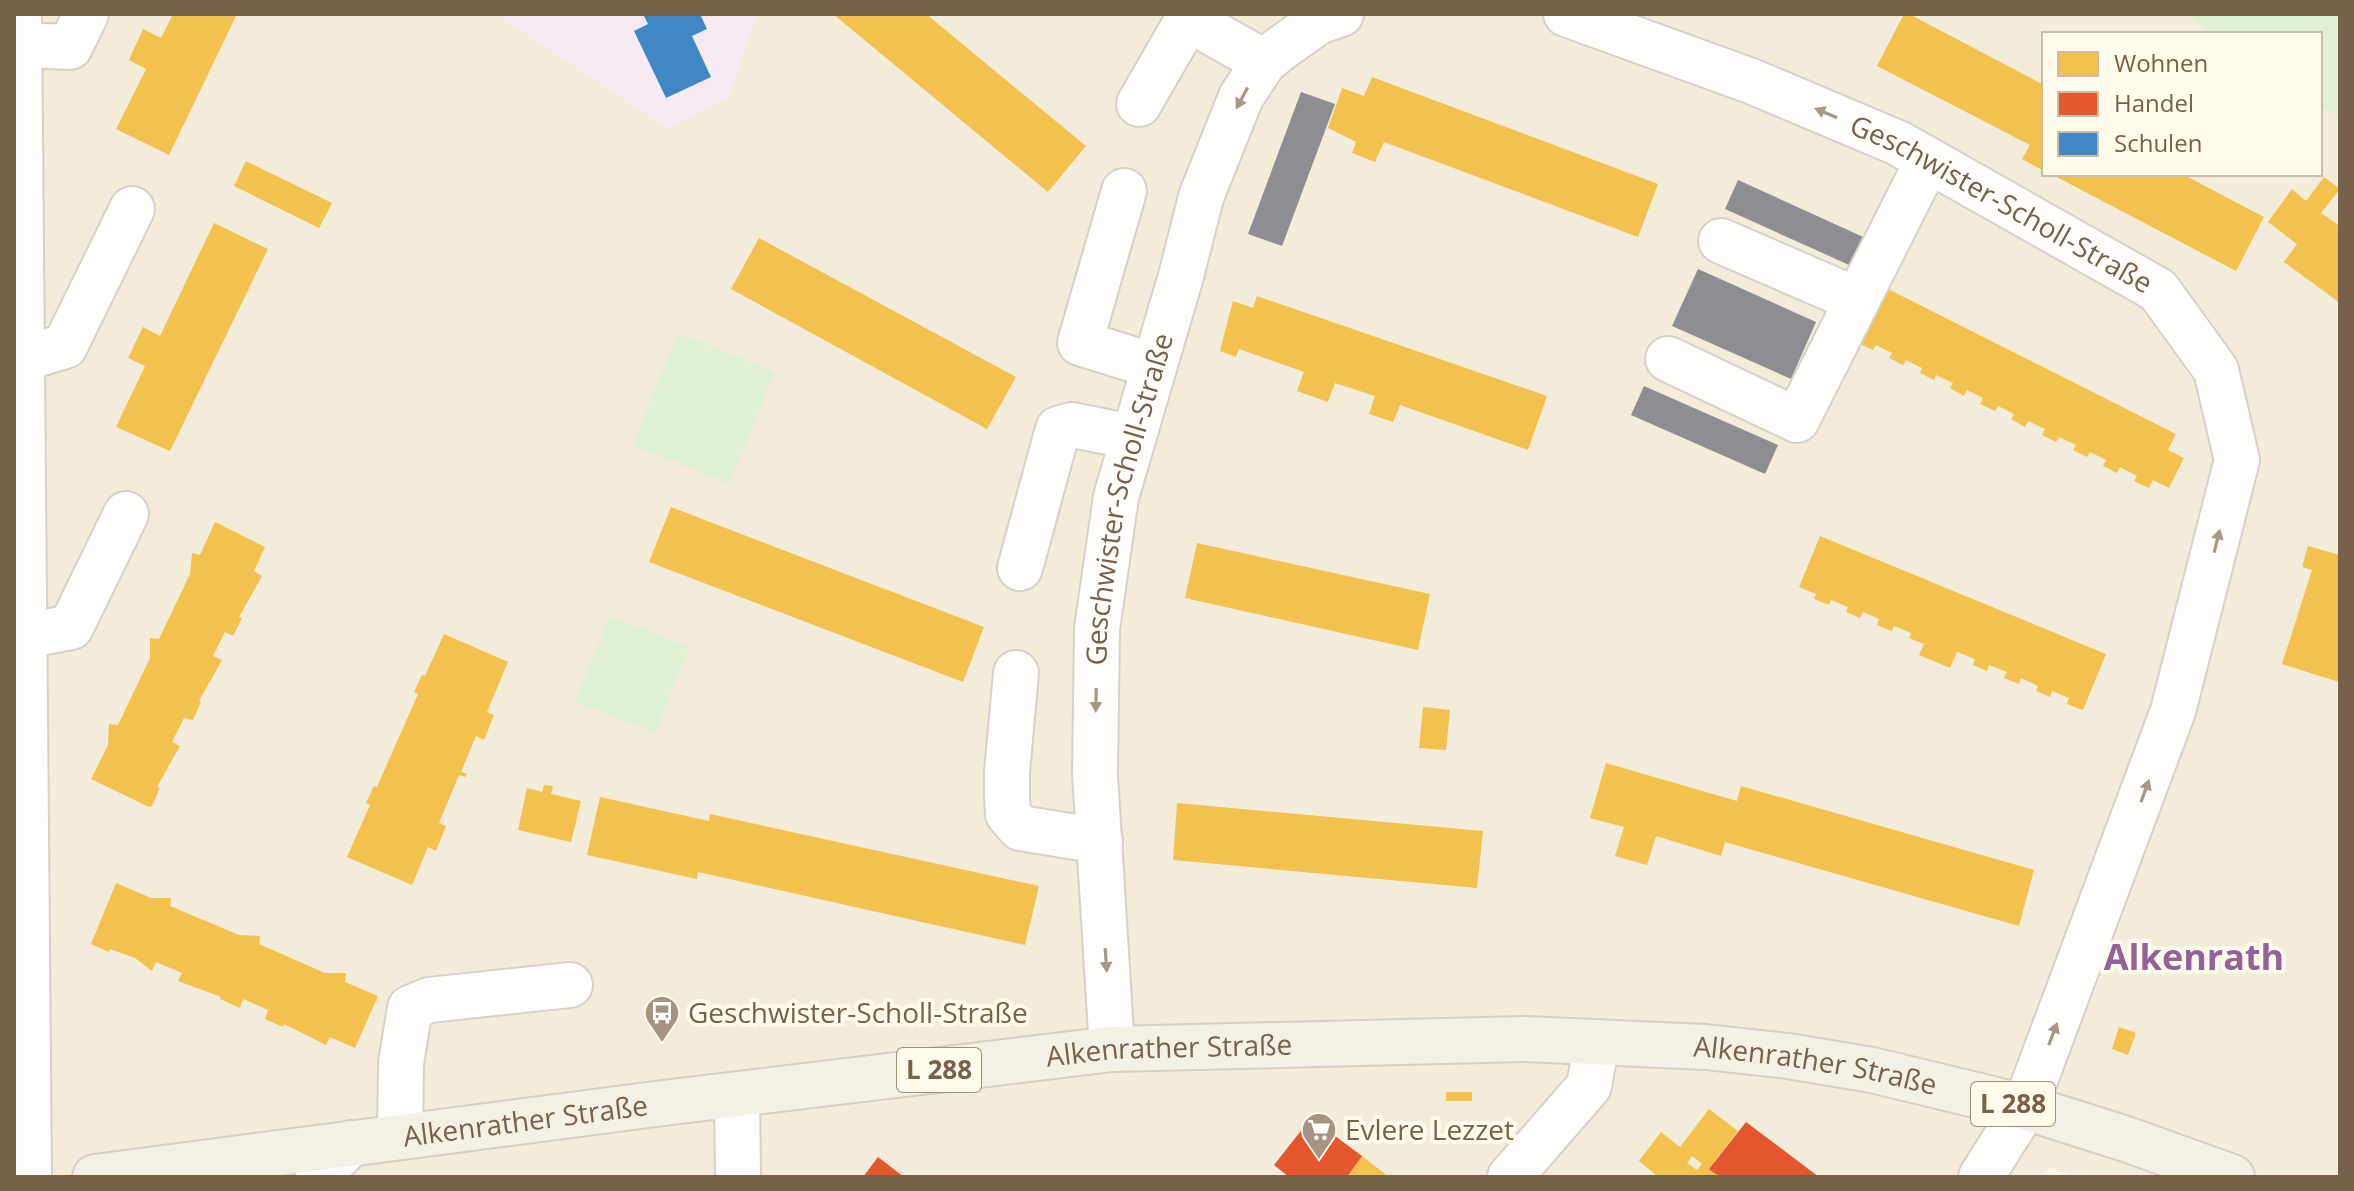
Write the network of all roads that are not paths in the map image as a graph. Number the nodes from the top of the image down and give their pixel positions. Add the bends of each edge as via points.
1 (86, 14) edge
2 (1341, 14) edge
3 (1566, 14) edge
4 (1630, 24) edge
5 (18, 52) edge
6 (1264, 62) junction
7 (1139, 104) dead end
8 (1928, 160) junction
9 (1124, 191) dead end
10 (132, 209) dead end
11 (1721, 241) dead end
12 (1857, 300) junction
13 (22, 359) junction
14 (1668, 359) dead end
15 (1154, 366) junction
16 (1133, 437) junction
17 (126, 514) dead end
18 (1020, 568) dead end
19 (22, 641) edge
20 (1016, 673) dead end
21 (20, 831) edge
22 (1100, 841) junction
23 (570, 985) dead end
24 (1597, 1042) junction
25 (1112, 1049) junction
26 (737, 1096) junction
27 (2025, 1107) junction
28 (400, 1137) junction
29 (351, 1143) junction
30 (29, 1177) edge
31 (95, 1177) edge
32 (318, 1177) edge
33 (738, 1177) edge
34 (1510, 1177) edge
35 (1981, 1177) edge
36 (2232, 1177) edge

1 - 5 street via 70,47
2 - 6 street, Geschwister-Scholl-Straße via 1318,22
3 - 4 street, Geschwister-Scholl-Straße
8 -> 4 street, Geschwister-Scholl-Straße
5 - 13 street
6 - 7 street via 1188,19
6 -> 15 street, Geschwister-Scholl-Straße via 1241,97 1201,197
8 - 12 street
27 -> 8 street, Geschwister-Scholl-Straße via 2173,711 2237,460 2216,370 2158,290
9 - 15 street via 1080,343
10 - 13 street via 65,346
11 - 12 street
12 - 14 street via 1797,420
13 - 19 street
15 - 16 street, Geschwister-Scholl-Straße
16 - 18 street via 1072,425 1058,429
16 -> 22 street, Geschwister-Scholl-Straße via 1116,497 1097,629 1095,775
17 - 19 street via 71,627
19 - 21 street
20 - 22 street via 1008,814 1020,828
21 - 30 street
22 -> 25 street, Geschwister-Scholl-Straße
23 - 28 street via 429,1000 410,1008 401,1063
24 - 25 main road, Alkenrather Straße / L 288 via 1525,1039
24 - 27 main road, Alkenrather Straße / L 288 via 1788,1056
24 - 34 street via 1589,1086
25 - 26 main road, Alkenrather Straße / L 288
26 - 28 main road, Alkenrather Straße / L 288
26 - 33 street
27 - 35 street, Geschwister-Scholl-Straße
27 - 36 main road, Alkenrather Straße / L 288
28 - 29 main road, Alkenrather Straße / L 288
29 - 31 main road, Alkenrather Straße / L 288
29 - 32 street

